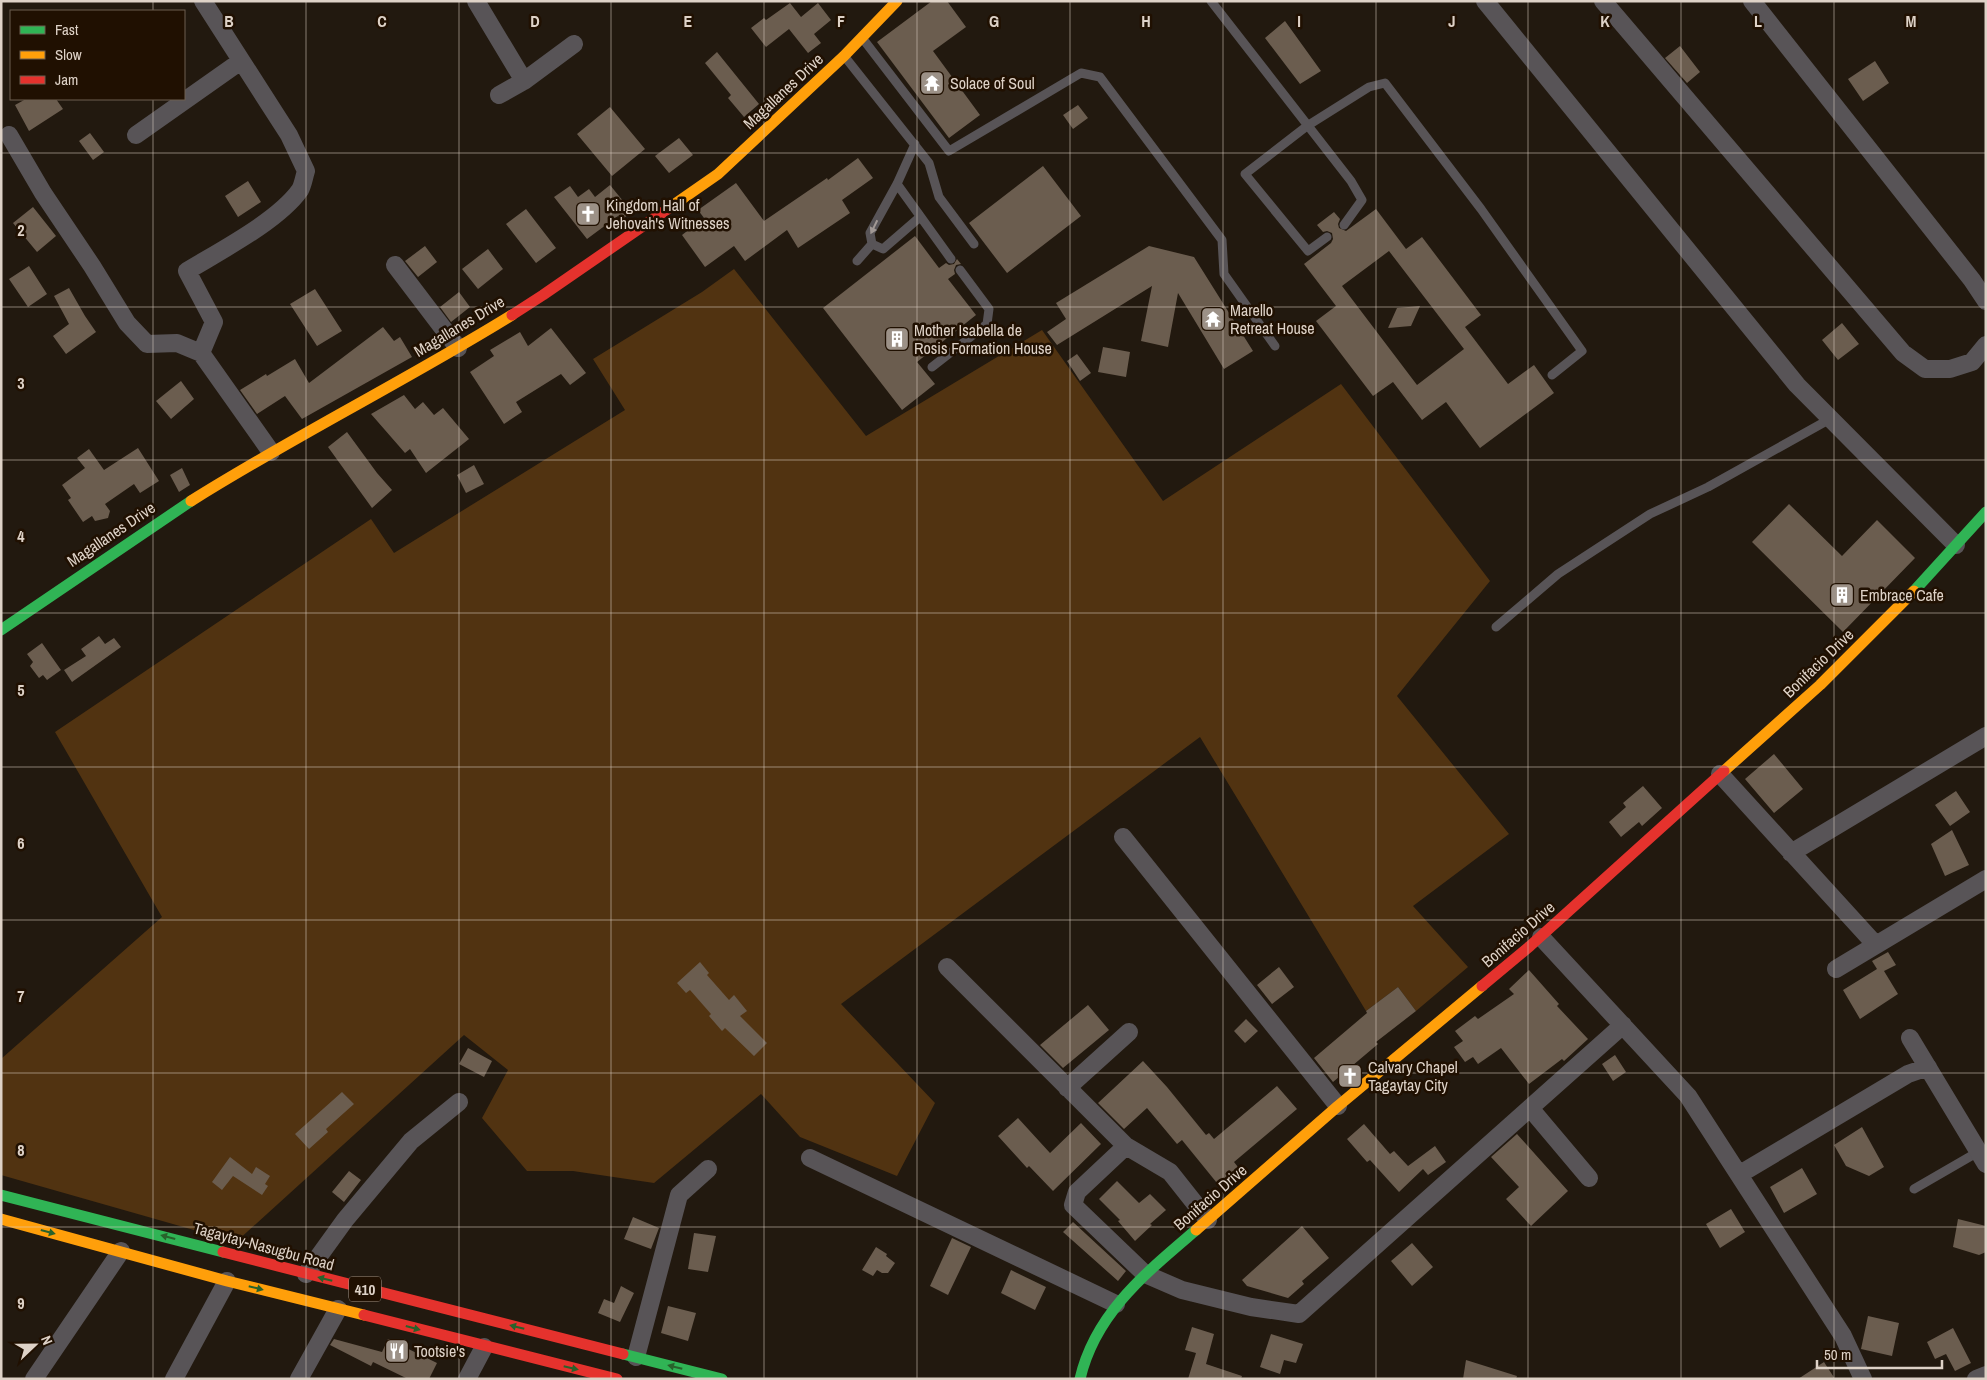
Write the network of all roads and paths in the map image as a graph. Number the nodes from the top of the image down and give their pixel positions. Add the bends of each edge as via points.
1 (203, 1) edge
2 (476, 1) edge
3 (897, 1) edge
4 (1211, 1) edge
5 (1486, 1) edge
6 (1603, 1) edge
7 (1752, 1) edge
8 (863, 38) junction
9 (574, 44) dead end
10 (844, 56) junction
11 (241, 61) junction
12 (524, 81) junction
13 (499, 95) dead end
14 (1307, 126) junction
15 (9, 135) dead end
16 (136, 135) dead end
17 (914, 144) junction
18 (897, 184) junction
19 (920, 217) junction
20 (1344, 224) dead end
21 (1327, 237) dead end
22 (872, 244) junction
23 (974, 244) dead end
24 (951, 259) dead end
25 (857, 261) dead end
26 (395, 265) dead end
27 (960, 270) dead end
28 (1986, 301) edge
29 (1986, 345) edge
30 (1275, 346) dead end
31 (458, 348) junction
32 (201, 352) junction
33 (932, 367) dead end
34 (1552, 375) dead end
35 (1830, 419) junction
36 (270, 452) junction
37 (1986, 512) edge
38 (1956, 545) junction
39 (1496, 627) dead end
40 (1, 630) edge
41 (1986, 736) edge
42 (1720, 774) junction
43 (1123, 837) dead end
44 (1791, 853) junction
45 (1986, 878) edge
46 (1541, 936) junction
47 (1875, 944) junction
48 (947, 968) dead end
49 (1836, 969) dead end
50 (1623, 1025) junction
51 (1129, 1032) dead end
52 (1910, 1038) dead end
53 (1928, 1067) junction
54 (1067, 1088) junction
55 (459, 1102) dead end
56 (1338, 1106) junction
57 (1530, 1108) junction
58 (1126, 1146) junction
59 (1983, 1154) edge
60 (810, 1158) dead end
61 (708, 1169) dead end
62 (1740, 1174) junction
63 (1589, 1178) dead end
64 (1914, 1189) dead end
65 (1, 1195) edge
66 (1, 1219) edge
67 (1208, 1220) junction
68 (121, 1252) junction
69 (306, 1274) junction
70 (1146, 1274) junction
71 (227, 1281) junction
72 (1116, 1304) junction
73 (338, 1308) junction
74 (484, 1347) junction
75 (636, 1357) junction
76 (1986, 1374) edge
77 (34, 1379) edge
78 (174, 1379) edge
79 (300, 1379) edge
80 (467, 1379) edge
81 (617, 1379) edge
82 (722, 1379) edge
83 (1080, 1379) edge
84 (1863, 1379) edge
85 (1976, 1379) edge

1 - 11 street
2 - 12 street
3 - 8 street, Magallanes Drive
4 - 14 lane
5 - 35 street via 1797,385
6 - 29 street via 1903,353 1925,369 1950,369 1972,362
7 - 28 street
8 - 10 street, Magallanes Drive
8 - 30 lane via 949,152 1080,73 1100,77 1222,240 1224,274
9 - 12 street
10 - 17 lane
10 - 31 street, Magallanes Drive via 718,174 567,279
11 - 16 street
11 - 32 street via 289,135 306,171 301,188 284,208 244,237 187,271 214,322
12 - 13 street
14 - 20 lane via 1351,181 1362,200
14 - 21 lane via 1245,174 1308,251
14 - 34 lane via 1369,87 1385,82 1481,209 1582,352
15 - 32 street via 127,323 147,344 177,343
17 - 18 lane
17 - 23 lane via 929,163 939,197
18 - 19 lane
18 -> 22 lane via 870,233
19 - 22 lane via 882,249
19 - 24 lane
22 - 25 lane
26 - 31 street
27 - 33 lane via 989,309 987,324
31 - 36 street, Magallanes Drive
32 - 36 street
35 - 38 street
35 - 39 lane via 1708,487 1650,514 1558,574
36 - 40 street, Magallanes Drive via 158,522
37 - 38 street, Bonifacio Drive
38 - 42 street, Bonifacio Drive via 1820,685
41 - 44 street
42 - 44 street
42 - 46 street, Bonifacio Drive
43 - 56 street
44 - 47 street
45 - 47 street
46 - 50 street
46 - 56 street, Bonifacio Drive
47 - 49 street
48 - 54 street
50 - 57 street
50 - 62 street via 1688,1096
51 - 54 street
52 - 53 street
53 - 59 street
53 - 62 street via 1908,1074
54 - 58 street
55 - 69 street via 411,1141 345,1220
56 - 67 street, Bonifacio Drive
57 - 63 street
57 - 70 street via 1299,1314 1251,1308 1182,1290
58 - 67 street via 1170,1172
58 - 70 street via 1077,1192 1073,1205
59 - 64 lane
60 - 72 street
61 - 75 street via 679,1195
62 - 84 street via 1843,1336
69 -> 65 street, Tagaytay-Nasugbu Road / 410
66 -> 68 street, 410
67 - 70 street, Bonifacio Drive
68 - 71 street, 410
68 - 77 street
75 -> 69 street, Tagaytay-Nasugbu Road / 410
70 - 72 street, Bonifacio Drive
71 -> 73 street, 410
71 - 78 street
72 - 83 street, Bonifacio Drive via 1095,1334
73 -> 74 street, 410
73 - 79 street
74 - 80 street
74 -> 81 street, 410
82 -> 75 street, Tagaytay-Nasugbu Road / 410
76 - 85 street

